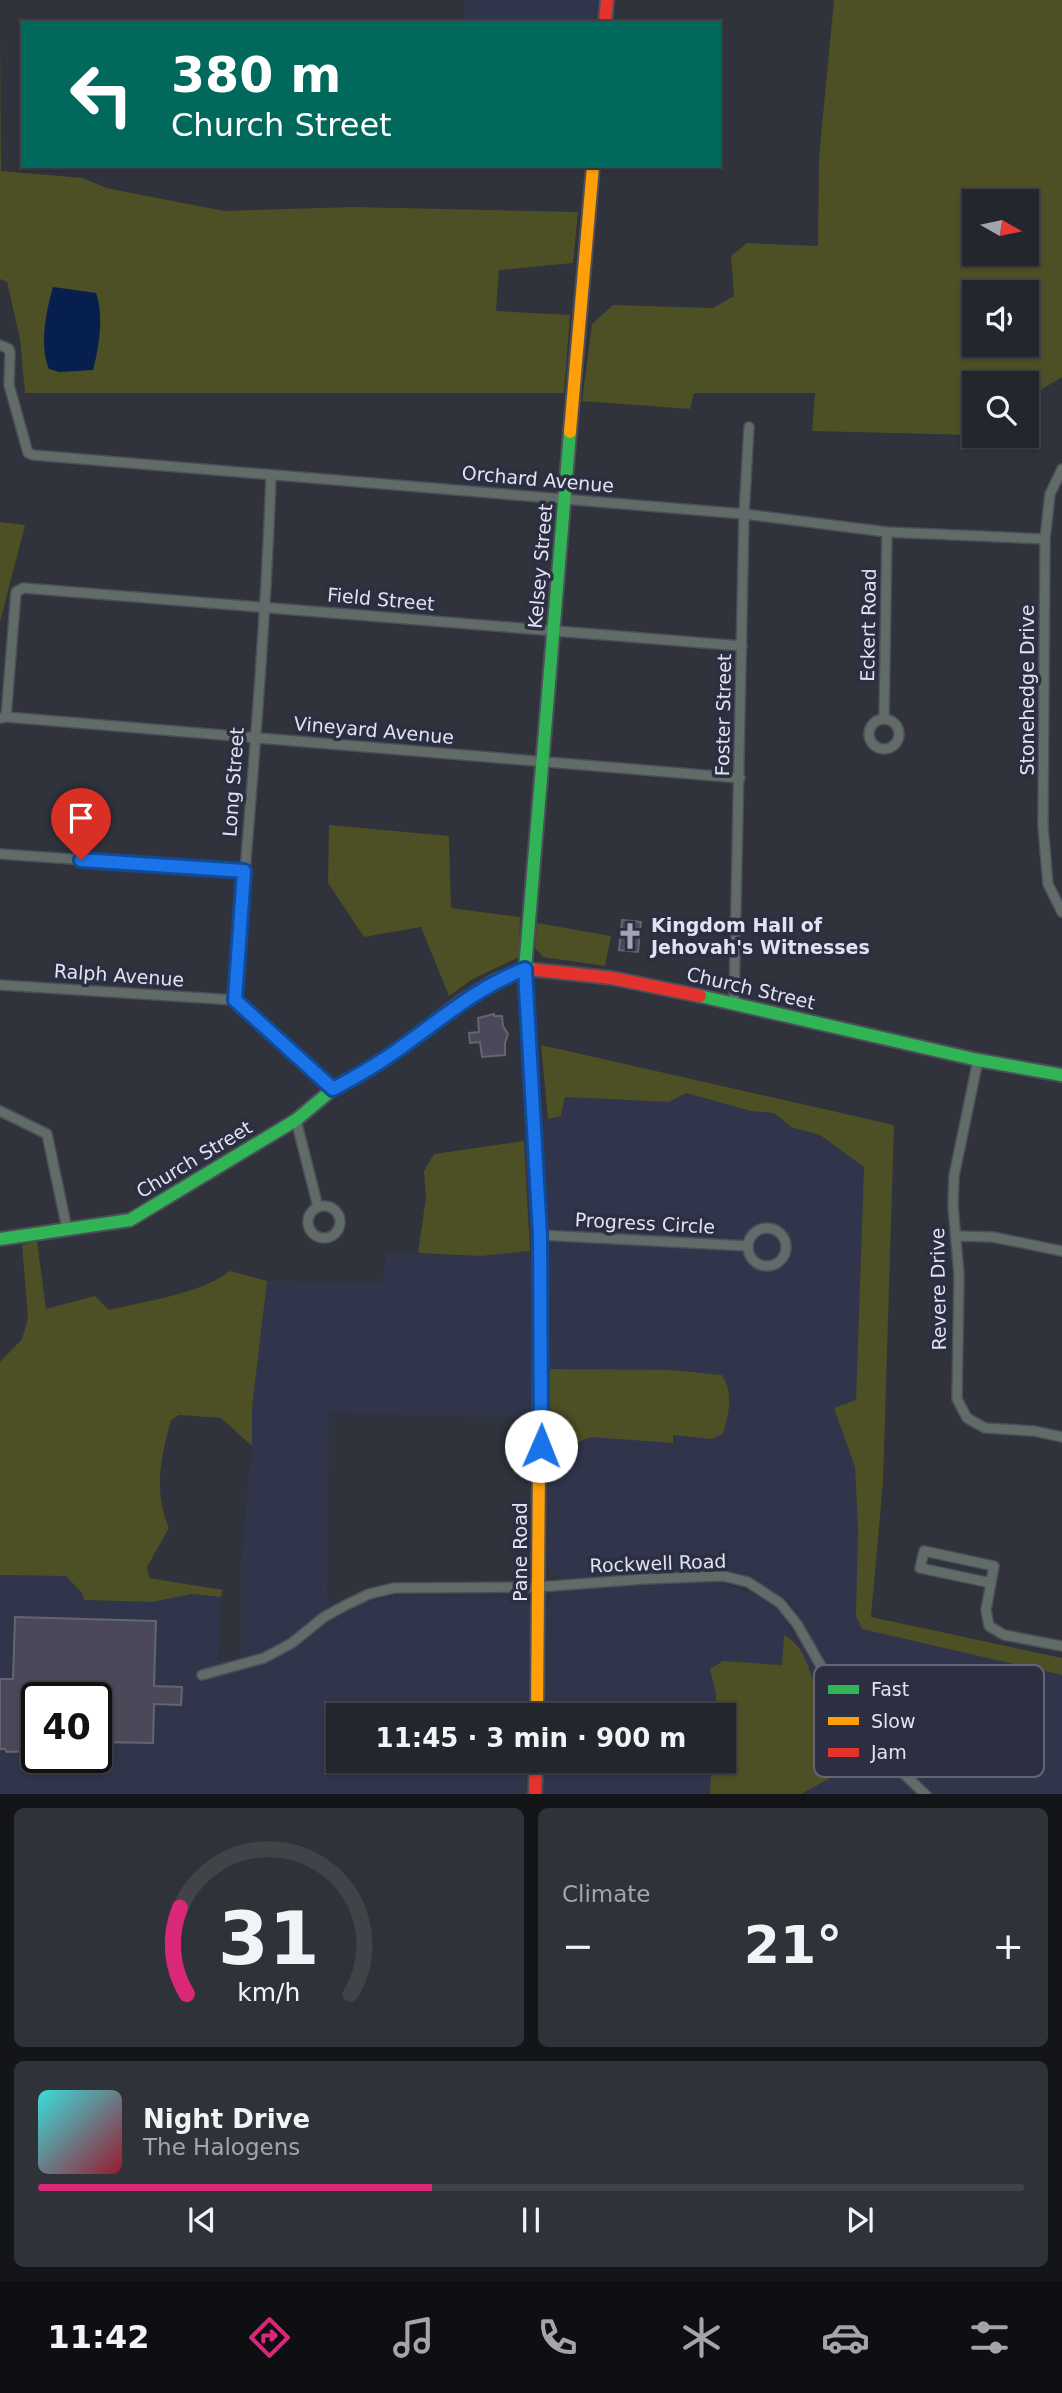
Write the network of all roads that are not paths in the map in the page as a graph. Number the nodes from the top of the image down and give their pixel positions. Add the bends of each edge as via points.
1 (607, 0) edge
2 (605, 21) edge
3 (593, 168) edge
4 (0, 345) edge
5 (749, 427) dead end
6 (1062, 469) edge
7 (271, 475) junction
8 (566, 499) junction
9 (744, 514) junction
10 (887, 532) junction
11 (1045, 539) junction
12 (267, 607) junction
13 (554, 630) junction
14 (742, 646) junction
15 (3, 718) edge
16 (884, 719) dead end
17 (254, 738) junction
18 (542, 762) junction
19 (740, 778) junction
20 (0, 854) edge
21 (244, 871) junction
22 (1062, 912) edge
23 (525, 969) junction
24 (0, 985) edge
25 (235, 1000) junction
26 (734, 1003) junction
27 (978, 1060) junction
28 (1062, 1075) edge
29 (333, 1089) junction
30 (0, 1111) edge
31 (296, 1121) junction
32 (318, 1207) dead end
33 (67, 1229) junction
34 (540, 1235) junction
35 (956, 1236) junction
36 (0, 1239) edge
37 (748, 1246) junction
38 (1062, 1251) edge
39 (1062, 1437) edge
40 (991, 1583) junction
41 (539, 1587) junction
42 (1062, 1646) edge
43 (820, 1665) edge
44 (202, 1675) dead end
45 (537, 1703) edge
46 (536, 1773) edge
47 (908, 1777) edge
48 (535, 1794) edge
49 (926, 1794) edge

1 - 2 street
3 - 8 street, Kelsey Street
4 - 7 street, Orchard Avenue via 10,352 9,385 28,453
5 - 9 street, Foster Street
6 - 11 street, Stonehedge Drive via 1050,494
7 - 8 street, Orchard Avenue
7 - 12 street, Long Street
8 - 9 street, Orchard Avenue
8 - 13 street, Kelsey Street
9 - 10 street, Orchard Avenue
9 - 14 street, Foster Street
10 - 11 street, Orchard Avenue
10 - 16 street, Eckert Road
11 - 22 street, Stonehedge Drive via 1044,826 1048,884
12 - 13 street, Field Street
12 - 15 street, Field Street via 18,588
12 - 17 street, Long Street
13 - 14 street, Field Street
13 - 18 street, Kelsey Street
14 - 19 street, Foster Street
15 - 17 street, Vineyard Avenue
17 - 18 street, Vineyard Avenue
17 - 21 street, Long Street
18 - 19 street, Vineyard Avenue
18 - 23 street, Kelsey Street
19 - 26 street, Foster Street
20 - 21 street
21 - 25 street, Long Street
23 - 26 street, Church Street via 612,978
23 - 29 street, Church Street via 462,1001 388,1057
23 - 34 street, Pane Road
24 - 25 street, Ralph Avenue
25 - 29 street
26 - 27 street, Church Street
27 - 28 street, Church Street
27 - 35 street, Revere Drive via 954,1176
29 - 31 street, Church Street
30 - 33 street via 47,1134
31 - 32 street
31 - 33 street, Church Street via 130,1220
33 - 36 street, Church Street
34 - 37 street, Progress Circle
34 - 41 street, Pane Road
35 - 38 street via 993,1237
35 - 39 street, Revere Drive via 957,1399 967,1418 985,1428
37 - 37 street via 751,1258 765,1266 781,1260 786,1245 779,1232 768,1228 755,1232
40 - 40 street via 994,1566 924,1552 920,1568
40 - 42 street via 986,1610 989,1626 1004,1635
41 - 43 street, Rockwell Road via 698,1576 748,1582 789,1612
41 - 44 street, Rockwell Road via 383,1590 324,1617 264,1658
41 - 45 street, Pane Road
46 - 48 street
47 - 49 street, Rockwell Road

